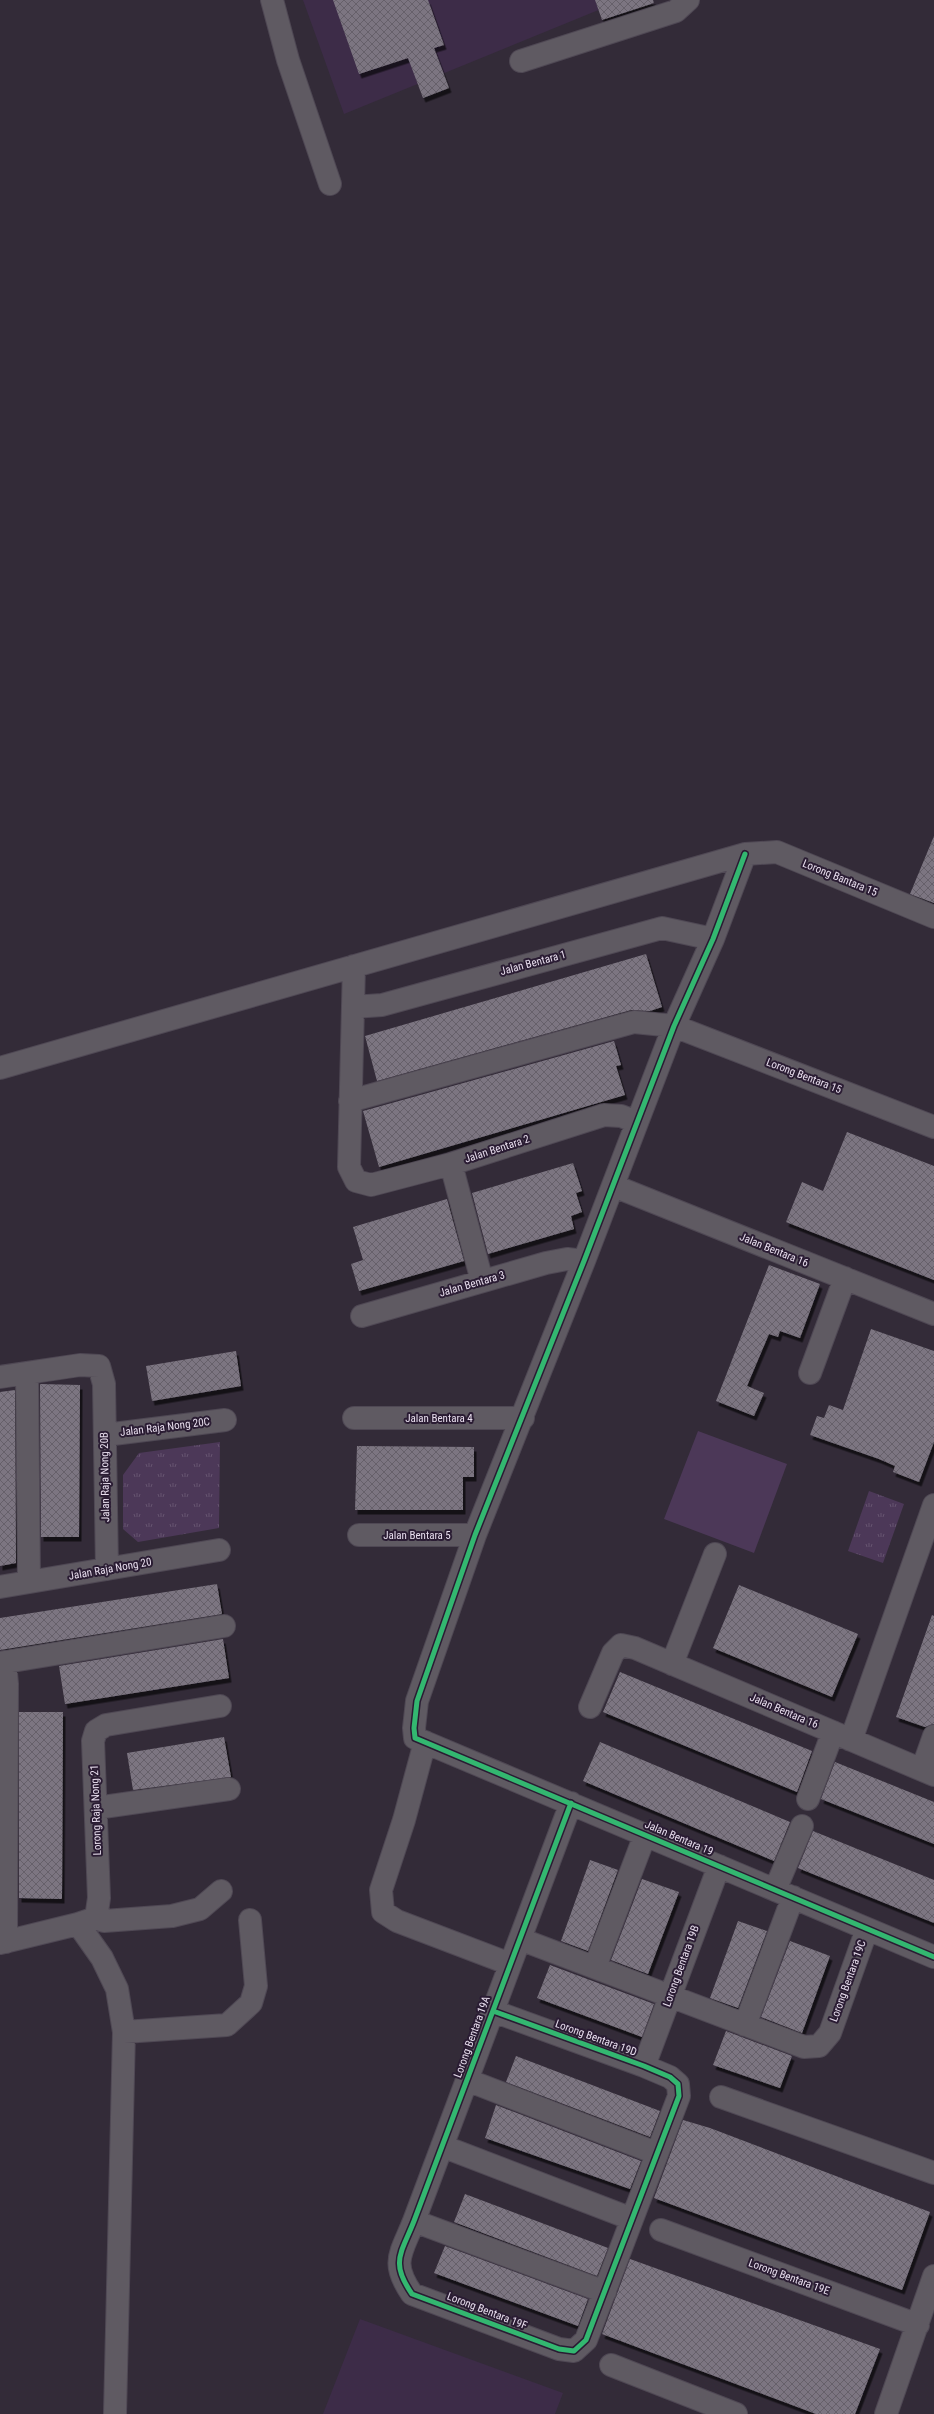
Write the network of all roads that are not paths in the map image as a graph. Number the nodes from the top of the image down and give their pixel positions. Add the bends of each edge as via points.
1 (272, 0) edge
2 (688, 0) edge
3 (521, 61) dead end
4 (330, 184) dead end
5 (744, 854) junction
6 (934, 916) edge
7 (713, 939) junction
8 (354, 966) junction
9 (353, 1007) junction
10 (674, 1026) junction
11 (0, 1068) edge
12 (350, 1101) junction
13 (637, 1122) junction
14 (934, 1127) edge
15 (451, 1164) junction
16 (614, 1186) junction
17 (584, 1261) junction
18 (845, 1278) junction
19 (482, 1281) junction
20 (934, 1314) edge
21 (362, 1316) dead end
22 (27, 1373) junction
23 (810, 1373) dead end
24 (0, 1377) edge
25 (354, 1418) dead end
26 (523, 1418) junction
27 (225, 1420) dead end
28 (105, 1435) junction
29 (932, 1519) edge
30 (360, 1535) dead end
31 (475, 1535) junction
32 (219, 1550) dead end
33 (715, 1554) dead end
34 (107, 1569) junction
35 (29, 1582) junction
36 (0, 1587) edge
37 (224, 1626) dead end
38 (2, 1663) edge
39 (672, 1664) junction
40 (220, 1706) dead end
41 (590, 1708) dead end
42 (842, 1736) junction
43 (934, 1736) edge
44 (420, 1740) junction
45 (928, 1772) edge
46 (229, 1789) dead end
47 (808, 1799) dead end
48 (571, 1803) junction
49 (96, 1808) junction
50 (802, 1826) dead end
51 (644, 1835) junction
52 (718, 1866) junction
53 (221, 1891) dead end
54 (784, 1894) junction
55 (250, 1920) dead end
56 (87, 1921) junction
57 (867, 1929) junction
58 (520, 1939) junction
59 (3, 1942) edge
60 (934, 1957) edge
61 (510, 1964) junction
62 (595, 1967) junction
63 (670, 1996) junction
64 (493, 2011) junction
65 (745, 2025) junction
66 (124, 2032) junction
67 (644, 2066) junction
68 (467, 2080) junction
69 (721, 2097) dead end
70 (442, 2146) junction
71 (656, 2153) junction
72 (934, 2173) edge
73 (632, 2219) junction
74 (414, 2221) junction
75 (661, 2230) dead end
76 (934, 2276) edge
77 (401, 2278) joint
78 (605, 2292) junction
79 (918, 2325) junction
80 (611, 2365) dead end
81 (115, 2414) edge
82 (736, 2414) edge
83 (886, 2414) edge

1 - 4 street via 288,60
2 - 3 street via 676,11
5 - 6 street, Lorong Bantara 15 via 777,852
5 - 7 street
5 - 8 street, Lorong Bantara 15
7 - 9 street, Jalan Bentara 1 via 662,928 382,1005
7 - 10 street
8 - 9 street
8 - 11 street, Lorong Bantara 15
9 - 12 street
10 - 12 street, Lorong Bentara 15 via 634,1022
10 - 13 street
10 - 14 street, Lorong Bentara 15
12 - 15 street, Jalan Bentara 2 via 349,1167 356,1180 371,1185
13 - 15 street, Jalan Bentara 2 via 621,1116 604,1115
13 - 16 street
15 - 19 street
16 - 17 street
16 - 18 street, Jalan Bentara 16
17 - 19 street, Jalan Bentara 3 via 566,1259
17 - 26 street
18 - 20 street, Jalan Bentara 16
18 - 23 street
19 - 21 street, Jalan Bentara 3
22 - 24 street
22 - 28 street, Jalan Raja Nong 20B via 80,1365 99,1366 104,1384
22 - 35 street
25 - 26 street, Jalan Bentara 4
26 - 31 street
27 - 28 street, Jalan Raja Nong 20C
28 - 34 street, Jalan Raja Nong 20B
29 - 42 street
30 - 31 street, Jalan Bentara 5
31 - 44 street via 417,1701 414,1728
32 - 34 street, Jalan Raja Nong 20
33 - 39 street
34 - 35 street, Jalan Raja Nong 20
35 - 36 street, Jalan Raja Nong 20
37 - 38 street
38 - 59 street via 7,1684
39 - 41 street, Jalan Bentara 16 via 635,1648 621,1645 613,1653
39 - 42 street, Jalan Bentara 16
40 - 49 street, Lorong Raja Nong 21 via 106,1725 96,1732 93,1741
42 - 45 street, Jalan Bentara 16
42 - 47 street
43 - 45 street
44 - 48 street, Jalan Bentara 19
44 - 61 street via 404,1820 381,1890 383,1912 397,1921
46 - 49 street
48 - 51 street, Jalan Bentara 19
48 - 58 street, Lorong Bentara 19A
49 - 56 street, Lorong Raja Nong 21 via 99,1898
50 - 54 street
51 - 52 street, Jalan Bentara 19
51 - 62 street
52 - 54 street, Jalan Bentara 19
52 - 63 street, Lorong Bentara 19B
53 - 56 street via 200,1909 172,1916
54 - 57 street, Jalan Bentara 19
54 - 65 street
55 - 66 street via 256,1986 251,2003 227,2025
56 - 59 street
56 - 66 street via 117,1990
57 - 60 street, Jalan Bentara 19
57 - 65 street, Lorong Bentara 19C via 830,2033 819,2046 804,2047
58 - 61 street, Lorong Bentara 19A
58 - 62 street
61 - 64 street, Lorong Bentara 19A
62 - 63 street
63 - 65 street
63 - 67 street, Lorong Bentara 19B
64 - 67 street, Lorong Bentara 19D
64 - 68 street, Lorong Bentara 19A
66 - 81 street
67 - 71 street, Lorong Bentara 19D via 670,2077 678,2084 679,2096
68 - 70 street, Lorong Bentara 19A
68 - 71 street
69 - 72 street
70 - 73 street
70 - 74 street, Lorong Bentara 19A
71 - 73 street
73 - 78 street
74 - 77 street, Lorong Bentara 19A via 398,2262
74 - 78 street
75 - 79 street, Lorong Bentara 19E
76 - 79 street
77 - 78 street, Lorong Bentara 19F via 412,2294 560,2349 574,2351 586,2340
79 - 83 street
80 - 82 street

